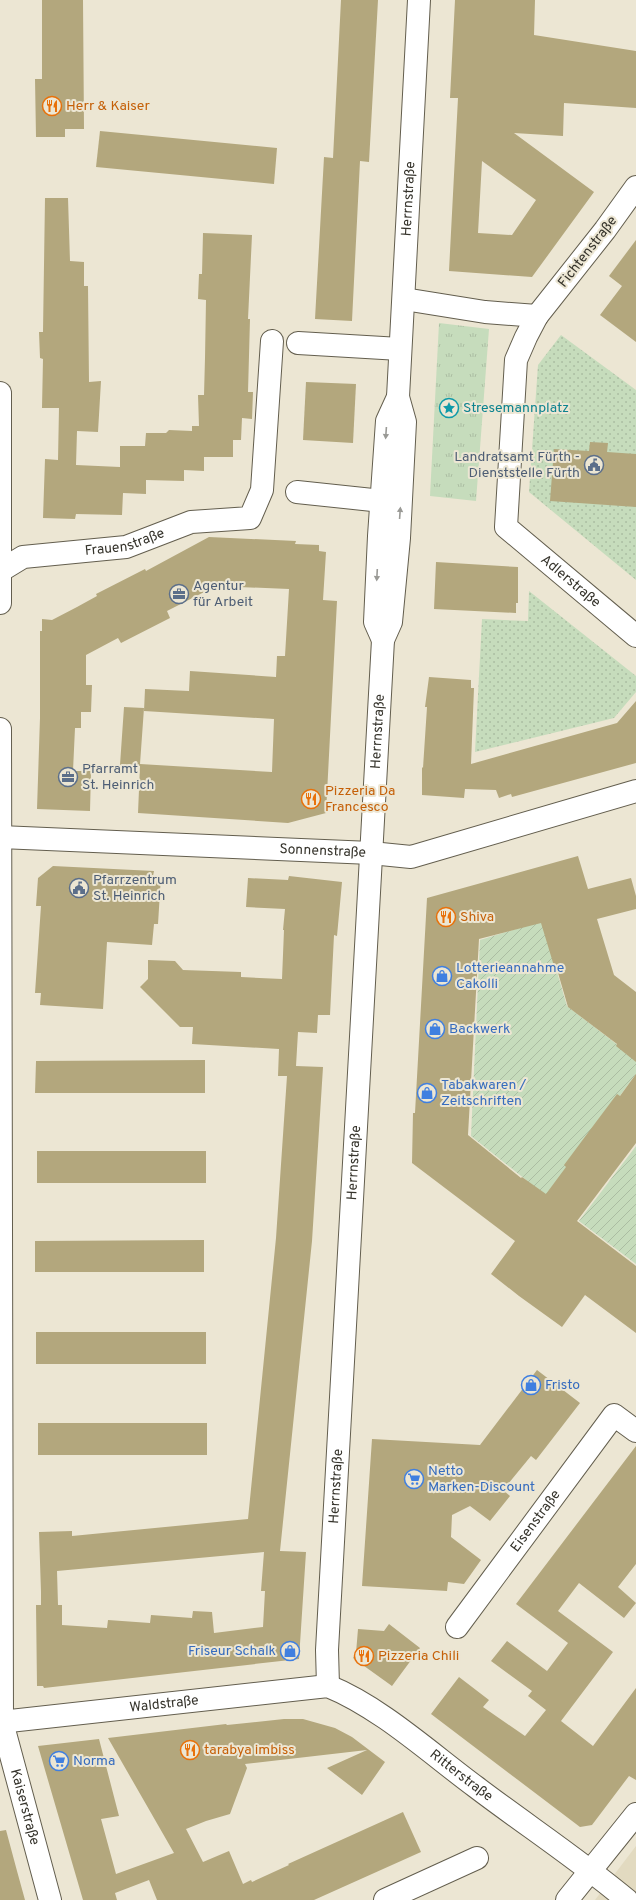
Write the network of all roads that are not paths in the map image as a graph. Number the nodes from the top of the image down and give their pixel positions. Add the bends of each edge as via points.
1 (419, 0) edge
2 (636, 187) edge
3 (404, 299) junction
4 (538, 316) junction
5 (272, 341) dead end
6 (298, 343) dead end
7 (400, 349) junction
8 (0, 393) edge
9 (398, 396) junction
10 (297, 492) dead end
11 (382, 501) junction
12 (0, 571) edge
13 (0, 603) edge
14 (636, 636) edge
15 (383, 640) junction
16 (0, 729) edge
17 (636, 791) edge
18 (0, 837) edge
19 (371, 853) junction
20 (1, 1266) edge
21 (636, 1431) edge
22 (457, 1627) dead end
23 (328, 1686) junction
24 (1, 1722) edge
25 (636, 1814) edge
26 (478, 1858) dead end
27 (591, 1870) junction
28 (50, 1900) edge
29 (385, 1900) edge
30 (567, 1900) edge
31 (627, 1900) edge

1 - 3 street, Herrnstraße
2 - 4 street, Fichtenstraße via 615,218
3 - 4 street via 485,312
3 - 7 street, Herrnstraße
4 - 14 street, Adlerstraße via 516,360 506,527
5 - 12 street, Frauenstraße via 262,490 250,518 191,522 126,547 23,557
6 - 7 street
7 - 9 street, Herrnstraße
8 - 12 street
9 -> 11 street, Herrnstraße via 387,421
15 -> 9 street, Herrnstraße via 391,622 402,488 405,422
10 - 11 street
11 -> 15 street, Herrnstraße via 376,622
12 - 13 street
15 - 19 street, Herrnstraße
16 - 18 street, Kaiserstraße
17 - 19 street, Sonnenstraße via 411,857
18 - 19 street, Sonnenstraße
18 - 20 street, Kaiserstraße
19 - 23 street, Herrnstraße via 327,1650
20 - 24 street, Kaiserstraße
21 - 22 street, Eisenstraße via 614,1415
23 - 24 street, Waldstraße
23 - 27 street, Ritterstraße via 380,1714 532,1829
24 - 28 street, Kaiserstraße
25 - 27 street
26 - 29 street
27 - 30 street
27 - 31 street, Ritterstraße

